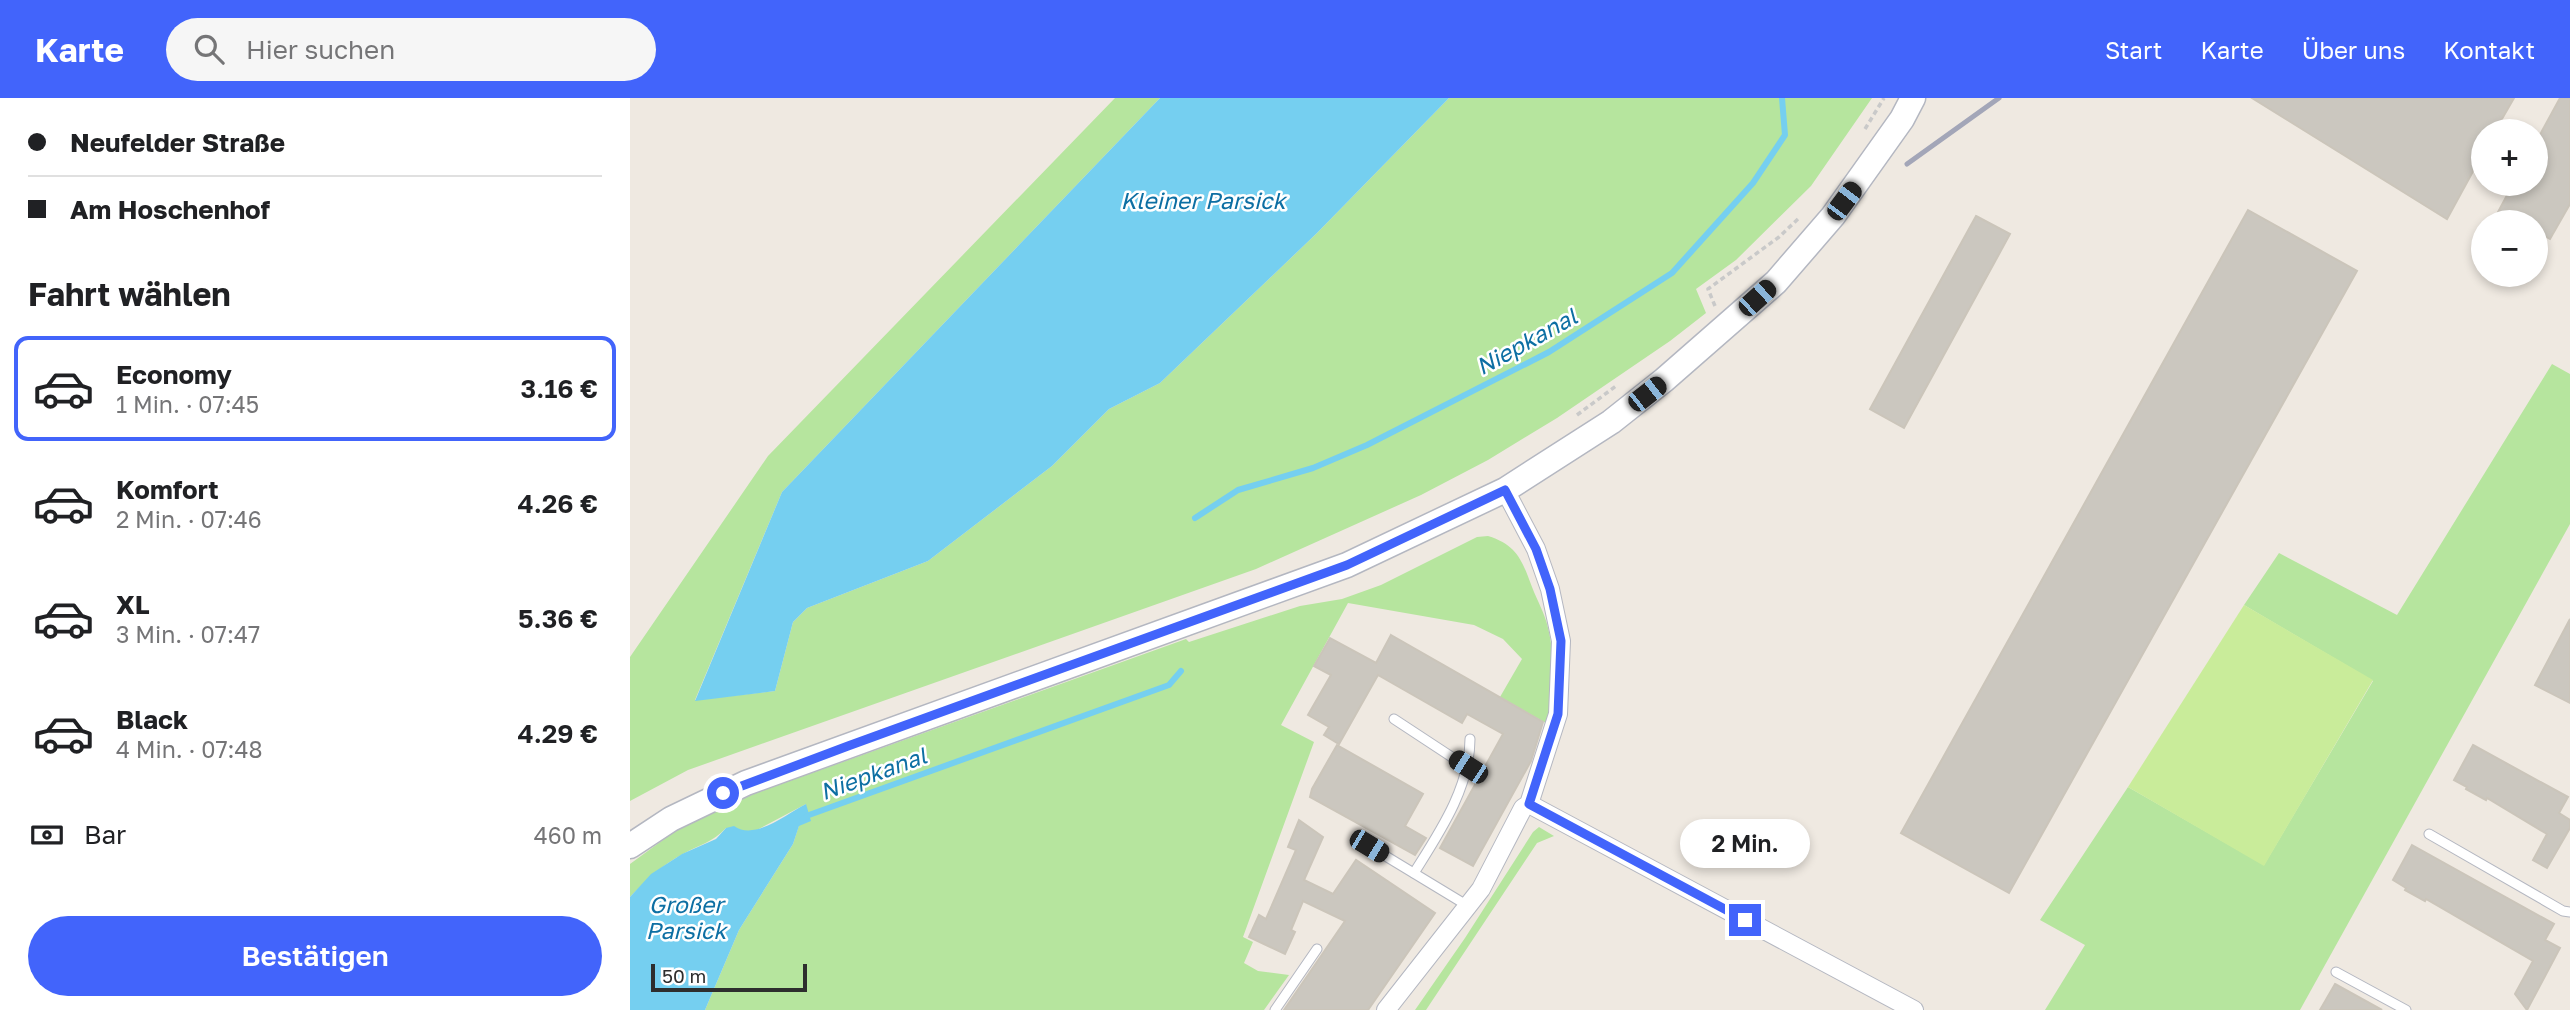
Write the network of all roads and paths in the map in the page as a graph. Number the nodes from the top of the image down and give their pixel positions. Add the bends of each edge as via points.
1 (1884, 98) edge
2 (1913, 98) edge
3 (1862, 133) dead end
4 (1803, 215) dead end
5 (1717, 310) dead end
6 (1622, 382) dead end
7 (1571, 419) dead end
8 (1505, 490) junction
9 (1394, 719) dead end
10 (1470, 739) dead end
11 (1468, 767) junction
12 (1529, 804) junction
13 (2429, 834) dead end
14 (630, 846) edge
15 (1369, 846) dead end
16 (1414, 873) junction
17 (1468, 906) junction
18 (2570, 912) edge
19 (1317, 949) dead end
20 (2336, 972) dead end
21 (1275, 1010) edge
22 (1387, 1010) edge
23 (1914, 1010) edge
24 (2406, 1010) edge

1 - 3 path
2 - 8 main road via 1833,216 1776,282 1611,422
4 - 5 path via 1708,289
6 - 7 path
8 - 12 street via 1536,549 1561,641 1558,714
8 - 14 main road via 1347,565 746,783 671,819
9 - 11 lane
10 - 11 lane
11 - 16 lane via 1463,785
12 - 17 street
12 - 23 street
13 - 18 lane
15 - 16 lane
16 - 17 lane
17 - 22 street
19 - 21 lane
20 - 24 lane

